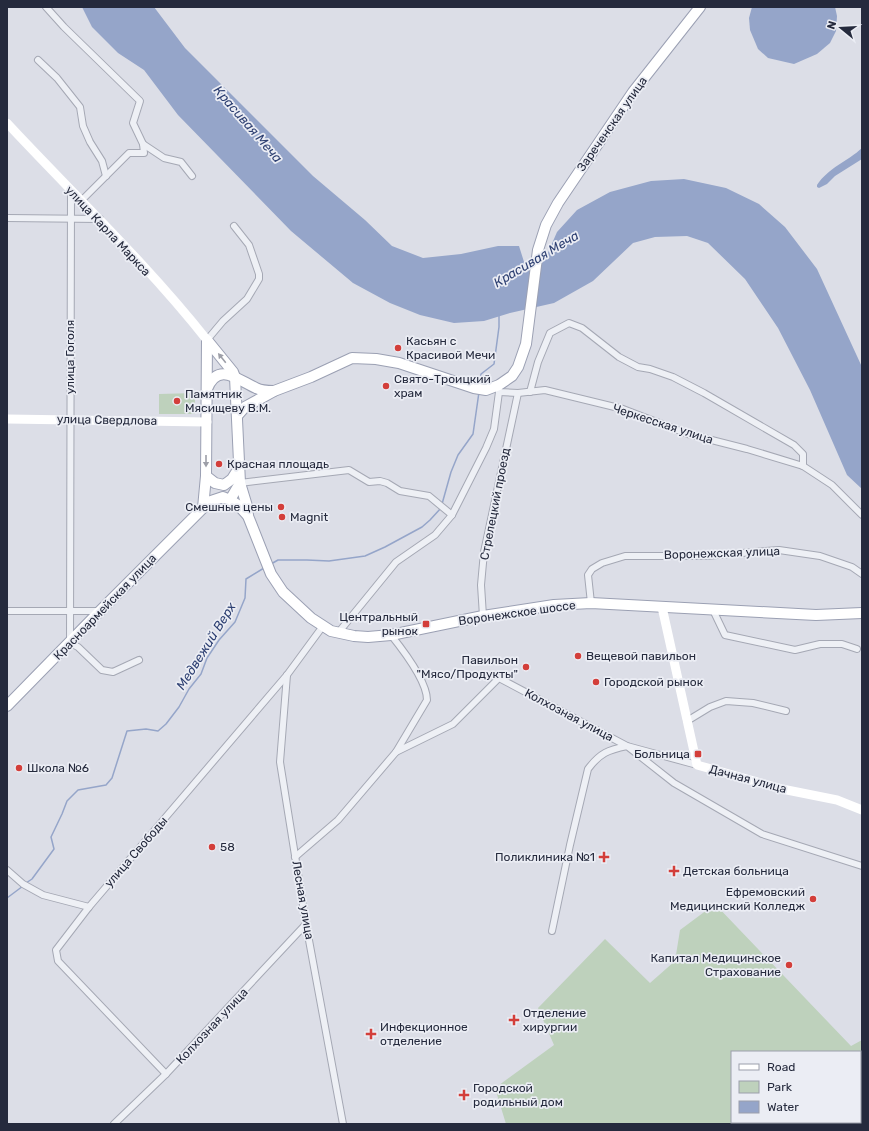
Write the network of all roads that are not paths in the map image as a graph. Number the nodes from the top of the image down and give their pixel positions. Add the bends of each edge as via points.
1 (46, 7) edge
2 (700, 7) edge
3 (38, 60) dead end
4 (7, 123) edge
5 (143, 144) junction
6 (106, 176) junction
7 (192, 176) dead end
8 (71, 192) junction
9 (82, 200) junction
10 (7, 218) edge
11 (71, 218) junction
12 (100, 219) junction
13 (234, 226) dead end
14 (207, 340) junction
15 (235, 377) junction
16 (499, 389) junction
17 (207, 391) junction
18 (274, 391) junction
19 (530, 392) junction
20 (518, 393) junction
21 (237, 416) junction
22 (7, 419) edge
23 (70, 419) junction
24 (207, 422) junction
25 (802, 466) junction
26 (239, 468) junction
27 (206, 476) junction
28 (240, 483) junction
29 (219, 498) junction
30 (230, 500) junction
31 (203, 508) junction
32 (452, 514) junction
33 (862, 515) edge
34 (248, 517) junction
35 (862, 574) edge
36 (591, 604) junction
37 (662, 607) junction
38 (713, 610) junction
39 (7, 611) edge
40 (100, 611) junction
41 (70, 612) junction
42 (862, 613) edge
43 (483, 616) junction
44 (323, 626) junction
45 (338, 633) junction
46 (391, 635) junction
47 (70, 643) junction
48 (857, 649) dead end
49 (139, 660) dead end
50 (287, 675) junction
51 (7, 706) edge
52 (786, 711) dead end
53 (687, 721) junction
54 (627, 746) junction
55 (396, 752) junction
56 (697, 765) junction
57 (862, 810) edge
58 (295, 857) junction
59 (862, 866) edge
60 (7, 870) edge
61 (89, 906) junction
62 (306, 924) junction
63 (552, 931) dead end
64 (166, 1074) junction
65 (114, 1124) edge
66 (342, 1124) edge

1 - 5 street via 140,101 133,123
2 - 16 main road, Зареченская улица via 633,92 558,203 544,230 538,250 526,344 518,367
3 - 6 street via 57,78 80,107 83,126 102,161
4 - 8 main road, улица Карла Маркса
5 - 6 street via 144,152 129,153
5 - 7 street via 164,158 181,162
6 - 9 street
8 - 9 main road, улица Карла Маркса
8 - 11 street, улица Гоголя
9 - 12 main road, улица Карла Маркса
10 - 11 street
11 - 12 street
11 - 23 street, улица Гоголя
12 - 14 main road, улица Карла Маркса
13 - 14 street via 249,245 259,279 248,299 223,321
15 -> 14 main road
14 - 17 main road
15 - 17 main road via 224,374 216,376
15 - 18 main road via 257,389
15 - 21 main road
16 - 18 main road via 474,388 399,363 352,358
16 - 20 street, Черкесская улица
16 - 32 street via 494,429
17 - 24 main road
18 - 21 main road via 245,407
19 - 20 street, Черкесская улица
19 - 25 street, Черкесская улица via 545,390 623,409 688,434
19 - 25 street via 538,362 550,333 570,323 582,328 619,357 673,377 794,445 803,454
20 - 43 street, Стрелецкий проезд via 484,552 481,585
21 - 26 main road
22 - 23 main road, улица Свердлова
23 - 24 main road, улица Свердлова
23 - 41 street, улица Гоголя
24 -> 27 main road
25 - 33 street, Черкесская улица via 832,485
26 - 27 main road via 232,479 224,485 215,483
26 - 28 main road
27 - 29 main road
27 - 31 main road
28 - 30 main road
28 - 32 street via 349,470 369,482 380,481 400,491 430,496
28 - 34 main road, Воронежское шоссе
29 - 30 main road
29 - 31 main road
30 - 34 main road
31 - 40 main road, Красноармейская улица
32 - 45 street via 435,535 396,562
34 - 44 main road, Воронежское шоссе via 271,574 283,592
35 - 36 street, Воронежская улица via 852,567 820,556 779,550 705,556 625,556 592,569 588,575
36 - 37 main road, Воронежское шоссе
36 - 43 main road, Воронежское шоссе via 554,605
37 - 38 main road, Воронежское шоссе
37 - 53 main road, Дачная улица
38 - 42 main road, Воронежское шоссе via 816,615
38 - 48 street via 725,635 795,650 820,644 842,644
39 - 41 street
40 - 41 street
40 - 47 main road, Красноармейская улица
41 - 47 street, улица Гоголя
43 - 46 main road, Воронежское шоссе
44 - 45 main road, Воронежское шоссе
44 - 50 street, улица Свободы
45 - 46 main road, Воронежское шоссе via 368,637
46 - 55 street via 406,653 427,692 427,700
47 - 49 street via 78,647 102,670 113,672
47 - 51 main road, Красноармейская улица
50 - 58 street, Лесная улица via 280,762
50 - 61 street, улица Свободы
52 - 53 street via 753,703 726,701
53 - 56 main road, Дачная улица
54 - 55 street, Колхозная улица via 499,678 453,724
54 - 56 street, Колхозная улица
54 - 59 street via 674,783 762,834
54 - 63 street via 608,750 595,759 588,769
55 - 58 street, Колхозная улица via 338,820
56 - 57 main road, Дачная улица via 782,789 837,800
58 - 62 street, Лесная улица
60 - 61 street via 23,884 43,895
61 - 64 street, улица Свободы via 56,950 58,961
62 - 64 street, Колхозная улица
62 - 66 street, Лесная улица
64 - 65 street, Колхозная улица

